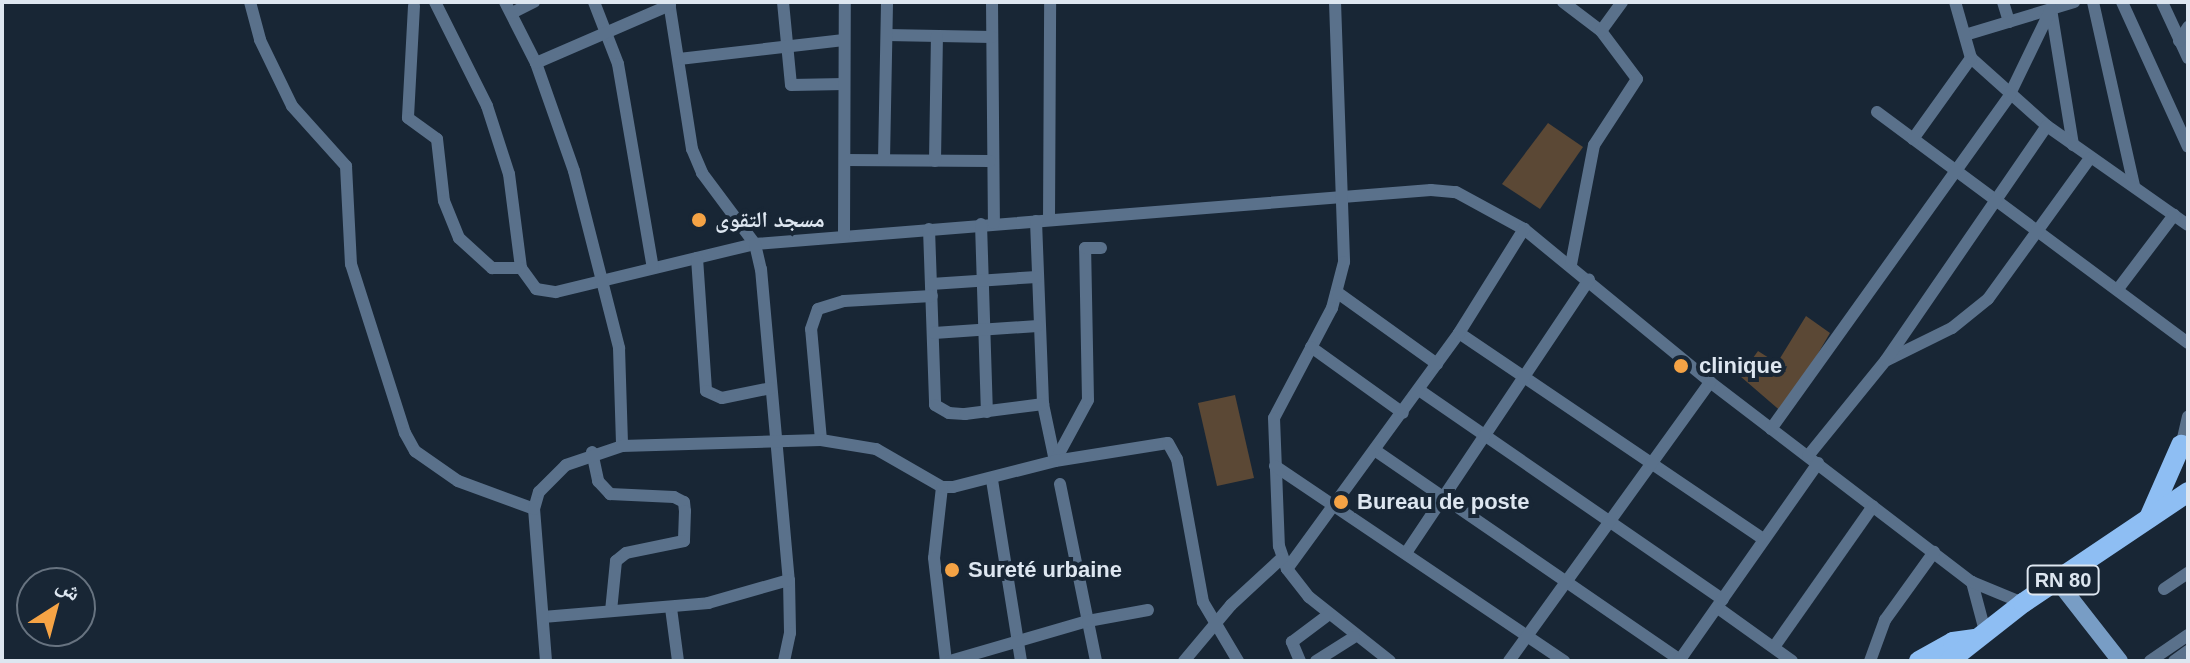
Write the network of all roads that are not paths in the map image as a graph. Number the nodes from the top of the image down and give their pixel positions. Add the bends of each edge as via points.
1 (250, 2) edge
2 (435, 2) edge
3 (534, 2) edge
4 (594, 2) edge
5 (783, 2) edge
6 (845, 2) edge
7 (887, 2) edge
8 (992, 2) edge
9 (1050, 2) edge
10 (1335, 2) edge
11 (1563, 2) edge
12 (1622, 2) edge
13 (1955, 2) edge
14 (2003, 2) edge
15 (2074, 2) edge
16 (2093, 2) edge
17 (2122, 2) edge
18 (2162, 2) edge
19 (670, 4) edge
20 (414, 6) dead end
21 (2050, 6) edge
22 (508, 7) edge
23 (2009, 22) junction
24 (2188, 27) edge
25 (608, 31) junction
26 (1601, 31) junction
27 (887, 35) junction
28 (1965, 35) junction
29 (937, 36) junction
30 (992, 37) junction
31 (844, 40) junction
32 (2179, 41) junction
33 (787, 46) junction
34 (1971, 58) junction
35 (2188, 58) edge
36 (679, 59) junction
37 (536, 63) junction
38 (844, 84) junction
39 (2009, 96) junction
40 (1877, 112) dead end
41 (2047, 126) junction
42 (1913, 139) junction
43 (2073, 145) junction
44 (2188, 147) edge
45 (2090, 158) junction
46 (845, 160) junction
47 (884, 160) junction
48 (935, 161) junction
49 (990, 161) junction
50 (1956, 170) junction
51 (2134, 186) junction
52 (1345, 198) junction
53 (1998, 200) junction
54 (2174, 215) junction
55 (1042, 221) junction
56 (988, 224) junction
57 (2188, 225) edge
58 (929, 229) junction
59 (1524, 229) junction
60 (2040, 231) junction
61 (844, 236) junction
62 (755, 244) junction
63 (1101, 248) dead end
64 (697, 258) junction
65 (1571, 265) junction
66 (521, 268) junction
67 (653, 268) junction
68 (1037, 277) junction
69 (603, 280) junction
70 (984, 280) junction
71 (1589, 280) junction
72 (2118, 289) junction
73 (931, 290) junction
74 (1338, 293) junction
75 (1038, 326) junction
76 (986, 329) junction
77 (934, 333) junction
78 (1459, 333) junction
79 (2188, 343) edge
80 (1311, 347) junction
81 (1886, 360) junction
82 (1437, 364) junction
83 (1525, 376) junction
84 (1710, 382) junction
85 (771, 388) junction
86 (1419, 390) junction
87 (1043, 404) junction
88 (987, 412) junction
89 (1403, 413) junction
90 (2188, 417) edge
91 (1771, 429) junction
92 (1484, 435) junction
93 (821, 440) junction
94 (775, 442) junction
95 (2185, 443) edge
96 (622, 446) junction
97 (1376, 451) junction
98 (592, 452) junction
99 (1649, 460) junction
100 (1813, 460) junction
101 (1055, 461) junction
102 (1275, 466) junction
103 (992, 480) junction
104 (1060, 484) dead end
105 (942, 487) junction
106 (2188, 492) edge
107 (1443, 497) junction
108 (1336, 506) junction
109 (1873, 506) junction
110 (534, 509) junction
111 (2149, 519) junction
112 (1610, 520) junction
113 (1763, 539) junction
114 (1934, 552) junction
115 (1406, 553) junction
116 (1285, 563) junction
117 (2188, 573) edge
118 (1568, 579) junction
119 (789, 580) junction
120 (1972, 582) junction
121 (2059, 583) junction
122 (2164, 589) dead end
123 (2023, 603) junction
124 (1720, 604) junction
125 (671, 608) junction
126 (1148, 610) dead end
127 (611, 611) junction
128 (1328, 615) junction
129 (543, 617) junction
130 (1088, 621) junction
131 (1213, 625) junction
132 (1980, 635) junction
133 (2188, 635) edge
134 (1528, 636) junction
135 (1354, 637) junction
136 (1018, 639) junction
137 (1774, 647) junction
138 (2188, 651) edge
139 (1386, 660) edge
140 (1680, 660) edge
141 (546, 661) edge
142 (678, 661) edge
143 (784, 661) edge
144 (948, 661) edge
145 (1021, 661) edge
146 (1096, 661) edge
147 (1184, 661) edge
148 (1238, 661) edge
149 (1300, 661) edge
150 (1316, 661) edge
151 (1509, 661) edge
152 (1564, 661) edge
153 (1792, 661) edge
154 (1870, 661) edge
155 (1919, 661) edge
156 (1949, 661) edge
157 (2120, 661) edge
158 (2150, 661) edge
159 (2174, 661) edge

1 - 110 street via 260,40 292,106 346,166 351,264 415,451 458,481
2 - 66 street via 491,120 509,174
3 - 22 street
4 - 25 street
5 - 33 street
6 - 31 street
7 - 27 street
8 - 30 street
9 - 55 street
10 - 52 street
11 - 26 street
12 - 26 street
13 - 28 street
14 - 23 street
15 - 21 street
16 - 51 street
17 - 44 street
18 - 32 street
19 - 25 street
19 - 36 street
20 - 66 street via 408,118 437,139 444,201 459,238 492,268
21 - 23 street
21 - 39 street
21 - 43 street
22 - 37 street
23 - 28 street
24 - 32 street
25 - 37 street
25 - 67 street
26 - 65 street via 1637,79 1594,145
27 - 29 street
27 - 47 street
28 - 34 street
29 - 30 street
29 - 48 street
30 - 49 street
31 - 33 street
31 - 38 street
32 - 35 street
33 - 36 street
33 - 38 street via 793,87
34 - 39 street
34 - 42 street
36 - 62 street via 692,149 702,173
37 - 69 street via 574,171
38 - 46 street
39 - 41 street
39 - 50 street
40 - 42 street
41 - 43 street
41 - 53 street
42 - 50 street
43 - 45 street
45 - 51 street
45 - 60 street
46 - 47 street
46 - 61 street
47 - 48 street
48 - 49 street
49 - 56 street
50 - 53 street
50 - 91 street
51 - 54 street
52 - 55 street
52 - 59 street via 1456,192
52 - 74 street via 1346,239
53 - 60 street
53 - 81 street
54 - 57 street
54 - 72 street
55 - 56 street
55 - 68 street
56 - 58 street
56 - 70 street
58 - 61 street
58 - 73 street
59 - 65 street
59 - 78 street
60 - 72 street
60 - 81 street via 1999,286 1970,314
61 - 62 street
62 - 64 street
62 - 85 street
63 - 101 street via 1085,248 1088,400
64 - 67 street
64 - 85 street via 706,391 722,398
65 - 71 street
66 - 69 street via 527,282 544,293
67 - 69 street
68 - 70 street
68 - 75 street
69 - 96 street via 619,348
70 - 73 street
70 - 76 street
71 - 83 street
71 - 84 street
72 - 79 street
73 - 77 street
73 - 93 street via 818,309 811,329
74 - 80 street
74 - 82 street
75 - 76 street
75 - 87 street
76 - 77 street
76 - 88 street
77 - 88 street via 935,405 949,413
78 - 82 street
78 - 83 street
80 - 89 street
80 - 102 street via 1277,407
81 - 100 street
82 - 86 street
83 - 92 street
83 - 99 street
84 - 91 street
84 - 99 street
85 - 94 street
86 - 89 street
86 - 92 street
87 - 88 street
87 - 101 street
89 - 97 street
90 - 95 street
91 - 100 street
92 - 107 street
92 - 112 street
93 - 94 street
93 - 105 street via 892,455
94 - 96 street
94 - 119 street
95 - 111 main road
96 - 98 street
97 - 107 street
97 - 108 street
98 - 110 street via 550,478
98 - 127 street via 598,481 610,494 684,502 684,541 626,553 616,561
99 - 112 street
99 - 113 street
100 - 109 street
100 - 113 street
101 - 103 street
101 - 131 street via 1168,443 1177,459 1196,573
102 - 108 street
102 - 116 street
103 - 105 street
103 - 136 street
104 - 130 street
105 - 144 street via 934,558
106 - 111 main road, RN 80
107 - 115 street
107 - 118 street
108 - 115 street
108 - 116 street
109 - 114 street
109 - 137 street
110 - 129 street
111 - 121 main road, RN 80
112 - 118 street
112 - 124 street
113 - 124 street
114 - 120 street
114 - 154 street via 1885,620
115 - 134 street
116 - 128 street
116 - 131 street
117 - 122 street
118 - 134 street
118 - 140 street
119 - 125 street via 729,600
119 - 143 street via 790,633
120 - 123 street
120 - 132 street
121 - 123 main road, RN 80
121 - 157 main road
123 - 132 main road, RN 80
124 - 137 street
124 - 140 street
125 - 127 street
125 - 142 street
126 - 130 street
127 - 129 street
128 - 135 street
128 - 149 street via 1292,642
129 - 141 street
130 - 136 street
130 - 146 street
131 - 147 street
131 - 148 street
132 - 155 main road, RN 80 via 1953,642
132 - 156 main road, RN 80
133 - 158 street
134 - 151 street
134 - 152 street
135 - 139 street
135 - 150 street
136 - 144 street
136 - 145 street
137 - 153 street
138 - 159 street

